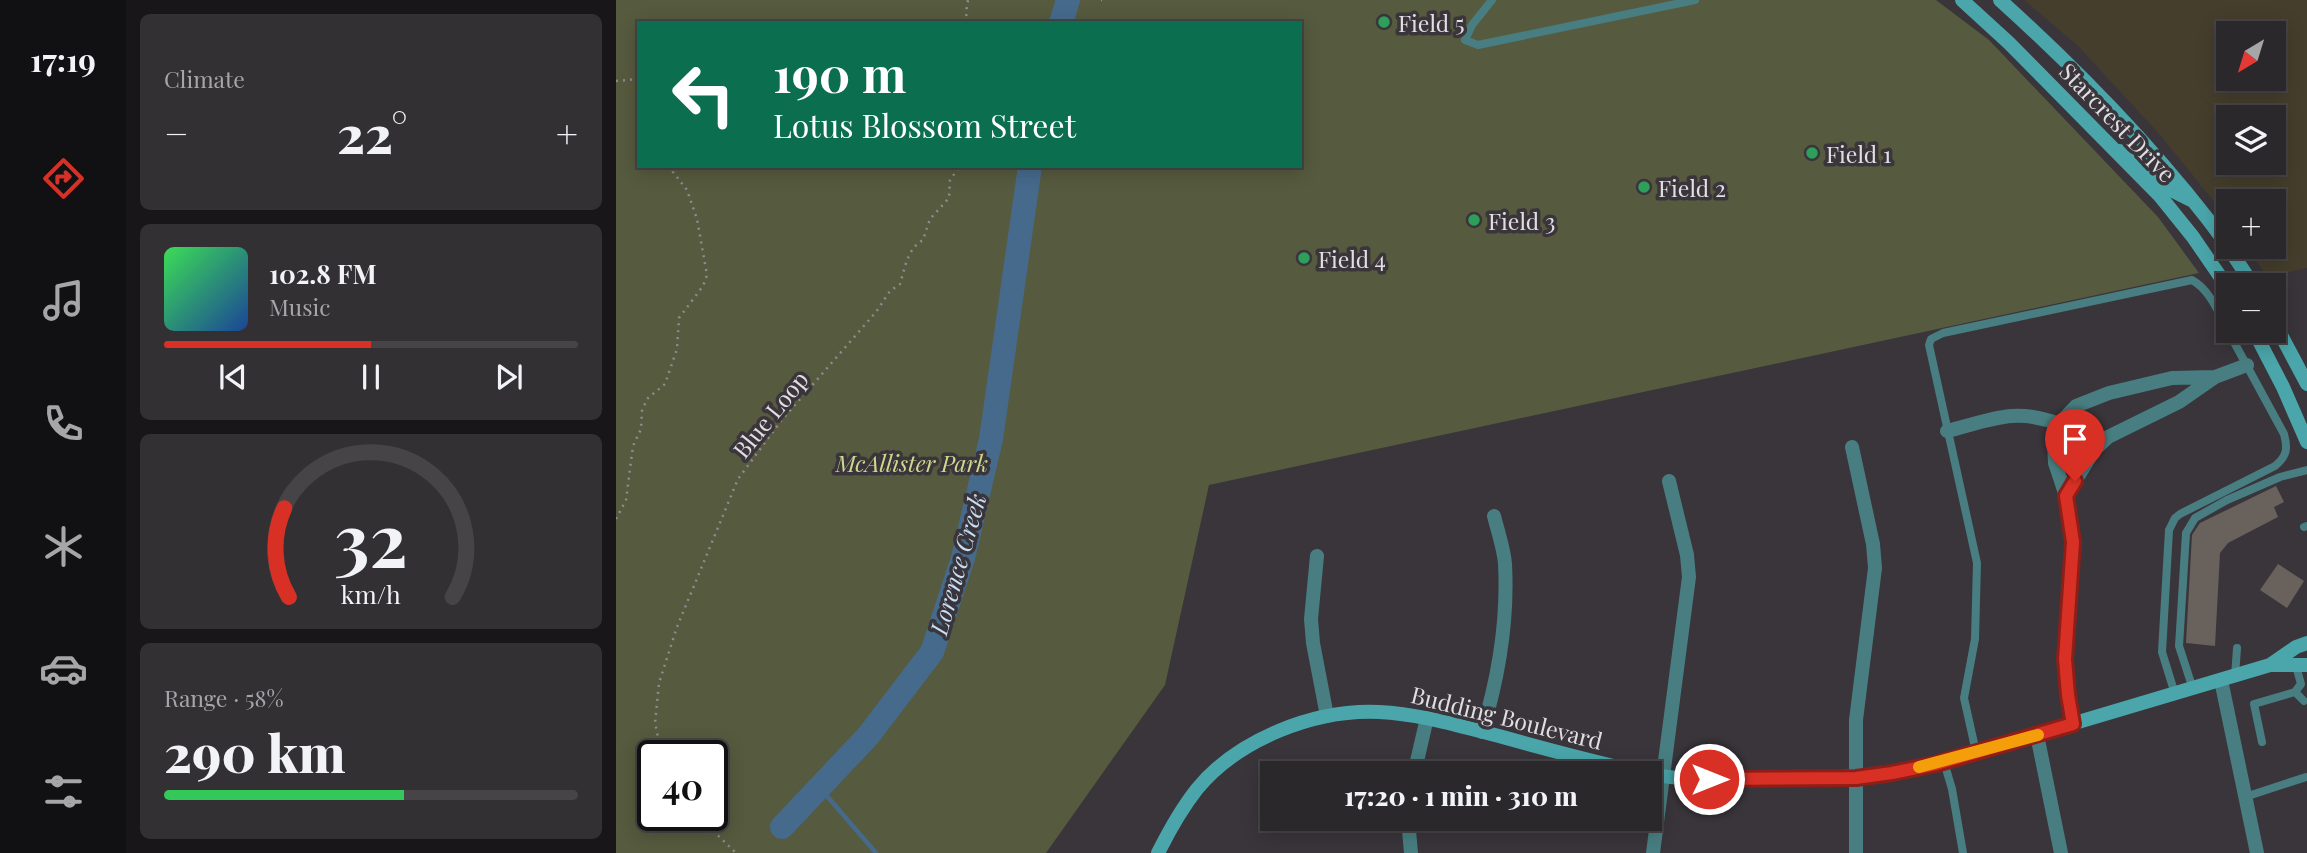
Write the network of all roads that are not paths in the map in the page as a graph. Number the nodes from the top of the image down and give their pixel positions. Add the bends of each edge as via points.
1 (1492, 0) edge
2 (1695, 0) edge
3 (1962, 0) edge
4 (2000, 0) edge
5 (2116, 149) junction
6 (2196, 202) junction
7 (2216, 230) edge
8 (2218, 273) edge
9 (2216, 307) edge
10 (2235, 343) edge
11 (2260, 343) edge
12 (2285, 343) edge
13 (2247, 365) junction
14 (2215, 377) junction
15 (2307, 384) edge
16 (2059, 424) junction
17 (1947, 431) junction
18 (2307, 442) edge
19 (1852, 447) dead end
20 (2307, 470) edge
21 (1669, 481) dead end
22 (2066, 496) junction
23 (1494, 516) dead end
24 (1317, 556) dead end
25 (2307, 643) edge
26 (2237, 648) dead end
27 (2270, 665) junction
28 (2301, 665) edge
29 (2228, 678) junction
30 (2304, 684) edge
31 (2193, 689) junction
32 (2295, 692) junction
33 (2175, 694) junction
34 (2304, 701) dead end
35 (1327, 716) junction
36 (1427, 718) junction
37 (2073, 724) junction
38 (1482, 732) junction
39 (2037, 735) junction
40 (2262, 741) dead end
41 (1976, 752) junction
42 (1417, 761) edge
43 (1591, 761) edge
44 (1656, 761) edge
45 (1944, 762) junction
46 (1662, 776) edge
47 (2306, 777) edge
48 (1856, 778) junction
49 (2245, 797) junction
50 (1409, 831) edge
51 (1653, 831) edge
52 (1158, 853) edge
53 (1411, 853) edge
54 (1653, 853) edge
55 (1856, 853) edge
56 (1963, 853) edge
57 (2061, 853) edge
58 (2257, 853) edge

1 - 2 lane via 1465,40 1478,45
3 - 5 street, Starcrest Drive
4 - 6 street, Starcrest Drive via 2149,147
5 - 6 street via 2142,159 2171,190
5 - 8 street, Starcrest Drive via 2160,196
6 - 7 street, Starcrest Drive
9 - 17 lane via 2192,280 1943,333 1929,345
10 - 13 lane
11 - 18 street
12 - 15 street
13 - 14 street
13 - 33 lane via 2284,434 2287,453 2275,466 2172,522 2166,549 2162,652
14 - 16 street via 2172,378 2109,393 2076,406
14 - 22 street via 2179,402 2108,437 2094,450
16 - 17 street via 2016,414
16 - 22 street via 2054,463
17 - 41 lane via 1977,563 1975,639 1964,698
19 - 48 street via 1875,568 1856,720
20 - 31 lane via 2227,500 2195,518 2186,533 2179,646
21 - 44 street via 1689,577
22 - 37 street via 2073,542 2065,659
23 - 38 street via 1505,561 1506,600
24 - 35 street via 1312,643
25 - 27 street, Budding Boulevard
26 - 29 lane
27 - 28 street, Budding Boulevard
27 - 29 street, Budding Boulevard
28 - 30 lane
29 - 31 street, Budding Boulevard
29 - 49 street
30 - 32 lane
31 - 33 street, Budding Boulevard
32 - 34 lane
32 - 40 lane via 2254,704
33 - 37 street, Budding Boulevard
35 - 36 street, Budding Boulevard via 1375,712
35 - 52 street, Budding Boulevard via 1268,737 1219,767 1198,789
36 - 38 street, Budding Boulevard
36 - 42 street
37 - 39 street, Budding Boulevard
38 - 43 street, Budding Boulevard
39 - 41 street, Budding Boulevard
39 - 57 street
41 - 45 street, Budding Boulevard
45 - 48 street, Budding Boulevard
45 - 56 lane
46 - 48 street, Budding Boulevard
47 - 49 lane
48 - 55 street
49 - 58 street
50 - 53 street
51 - 54 street

